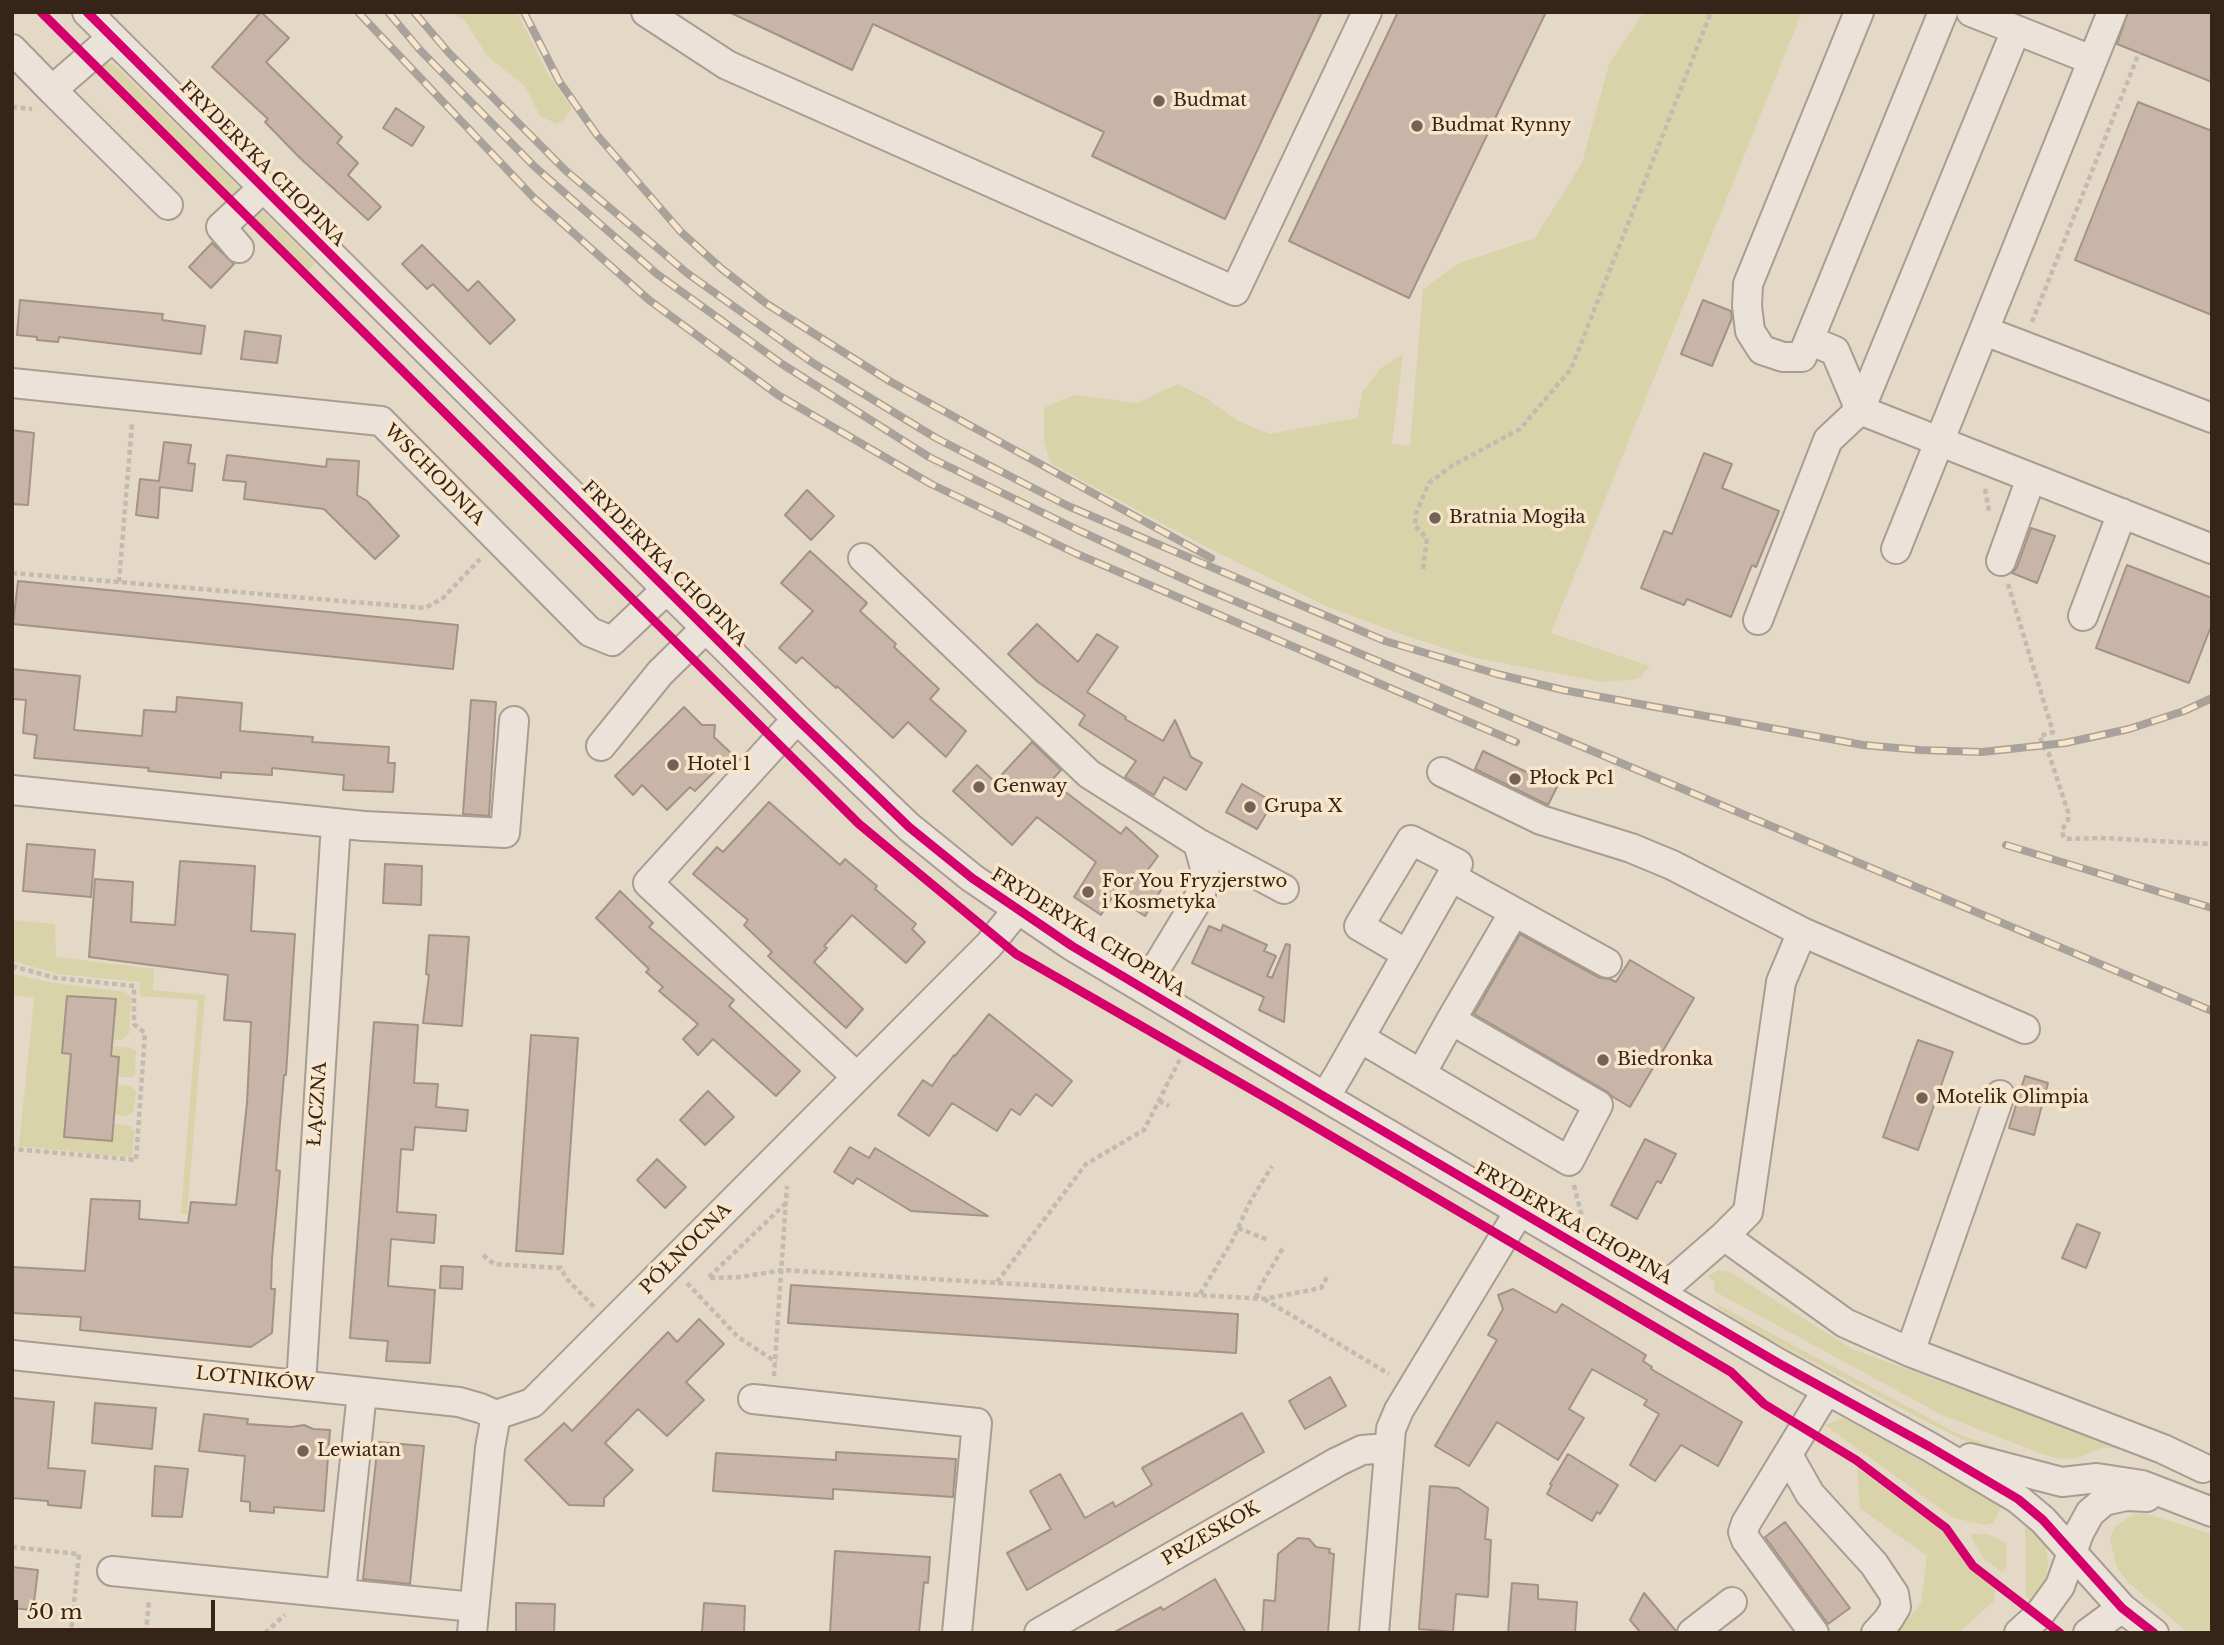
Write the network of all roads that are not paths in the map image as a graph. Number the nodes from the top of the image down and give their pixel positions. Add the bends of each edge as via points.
1 (87, 12) edge
2 (646, 12) edge
3 (1367, 12) edge
4 (1860, 12) edge
5 (1943, 12) edge
6 (1971, 12) edge
7 (2112, 12) edge
8 (2016, 30) junction
9 (112, 38) junction
10 (12, 49) edge
11 (2092, 60) junction
12 (52, 90) junction
13 (263, 188) junction
14 (168, 205) dead end
15 (239, 248) dead end
16 (1985, 331) junction
17 (1809, 340) junction
18 (12, 383) edge
19 (1860, 410) junction
20 (2212, 418) edge
21 (1940, 441) junction
22 (2031, 478) junction
23 (2122, 513) junction
24 (1896, 549) dead end
25 (2212, 549) edge
26 (863, 558) dead end
27 (2001, 561) road end
28 (667, 589) junction
29 (2084, 616) dead end
30 (1758, 620) dead end
31 (706, 628) junction
32 (797, 719) junction
33 (514, 721) dead end
34 (601, 746) dead end
35 (1442, 772) dead end
36 (12, 790) edge
37 (336, 823) junction
38 (1198, 843) junction
39 (1451, 877) junction
40 (1284, 889) dead end
41 (1018, 909) junction
42 (1514, 912) junction
43 (1802, 932) junction
44 (1407, 954) junction
45 (1607, 963) dead end
46 (1142, 987) junction
47 (1451, 1020) junction
48 (2025, 1029) dead end
49 (1360, 1038) junction
50 (1421, 1074) junction
51 (857, 1077) junction
52 (2000, 1095) dead end
53 (1325, 1097) junction
54 (1519, 1212) junction
55 (1724, 1236) junction
56 (1660, 1292) junction
57 (1910, 1352) junction
58 (12, 1356) edge
59 (300, 1385) junction
60 (1828, 1390) junction
61 (362, 1392) junction
62 (762, 1400) road end
63 (496, 1415) junction
64 (1930, 1447) junction
65 (1388, 1448) junction
66 (1788, 1455) junction
67 (2207, 1465) edge
68 (2171, 1498) junction
69 (2212, 1512) edge
70 (2071, 1552) junction
71 (111, 1571) dead end
72 (341, 1592) junction
73 (1732, 1602) dead end
74 (2122, 1608) junction
75 (473, 1620) edge
76 (957, 1633) edge
77 (1040, 1633) edge
78 (1374, 1633) edge
79 (1692, 1633) edge
80 (1814, 1633) edge
81 (1876, 1633) edge
82 (2019, 1633) edge
83 (2088, 1633) edge
84 (2154, 1633) edge

1 - 9 street, FRYDERYKA CHOPINA
2 - 3 street via 727,65 1235,292
4 - 17 street via 1748,284 1750,331 1762,350 1802,357
5 - 17 street
6 - 8 street
7 - 11 street
8 - 11 street
8 - 19 street
9 - 12 street
9 - 13 street, FRYDERYKA CHOPINA
10 - 12 street
11 - 16 street
12 - 14 street
13 - 15 street via 221,227
13 - 28 street, FRYDERYKA CHOPINA
16 - 20 street
16 - 21 street
17 - 19 street via 1835,351
18 - 28 street, WSCHODNIA via 381,421 590,632 612,641
19 - 21 street
19 - 30 street via 1828,440
21 - 22 street
21 - 24 street
22 - 23 street
22 - 27 street
23 - 25 street
23 - 29 street
26 - 38 street via 1089,774
28 - 31 street, FRYDERYKA CHOPINA
31 - 32 street, FRYDERYKA CHOPINA
31 - 34 street via 660,673
32 - 41 street, FRYDERYKA CHOPINA via 909,827
32 - 51 street via 648,883
33 - 37 street via 505,833
35 - 43 street via 1541,820 1672,865
36 - 37 street
37 - 59 street, ŁĄCZNA
38 - 40 street
38 - 46 street via 1205,868 1201,894
39 - 42 street
39 - 44 street
39 - 44 street via 1458,864 1411,840 1359,926
41 - 46 street, FRYDERYKA CHOPINA
41 - 51 street, PÓŁNOCNA via 989,945
42 - 45 street
42 - 47 street
43 - 48 street
43 - 55 street via 1781,982 1748,1212
44 - 49 street
46 - 53 street, FRYDERYKA CHOPINA
47 - 50 street
47 - 50 street via 1598,1105 1569,1161
49 - 50 street
49 - 53 street
51 - 63 street, PÓŁNOCNA via 532,1403
52 - 57 street
53 - 54 street, FRYDERYKA CHOPINA
54 - 56 street, FRYDERYKA CHOPINA
54 - 65 street via 1399,1410
55 - 56 street
55 - 57 street via 1845,1323
56 - 60 street, FRYDERYKA CHOPINA
57 - 67 street
58 - 59 street, LOTNIKÓW
59 - 61 street, LOTNIKÓW
60 - 64 street, FRYDERYKA CHOPINA
60 - 66 street
61 - 63 street, LOTNIKÓW via 459,1402
61 - 72 street
62 - 76 street via 977,1423
63 - 75 street
64 - 68 street, FRYDERYKA CHOPINA via 2062,1482 2097,1478 2141,1485
64 - 70 street, FRYDERYKA CHOPINA via 2018,1499
65 - 77 street, PRZESKOK via 1362,1450 1337,1462
65 - 78 street
66 - 80 street via 1743,1532
66 - 81 street via 1810,1494 1874,1564 1894,1594 1896,1606
67 - 68 street
68 - 69 street, FRYDERYKA CHOPINA
68 - 70 street via 2126,1496 2104,1501 2090,1513
70 - 74 street, FRYDERYKA CHOPINA
70 - 82 street via 2060,1586
71 - 72 street
72 - 75 street
73 - 79 street
74 - 83 street
74 - 84 street, FRYDERYKA CHOPINA

